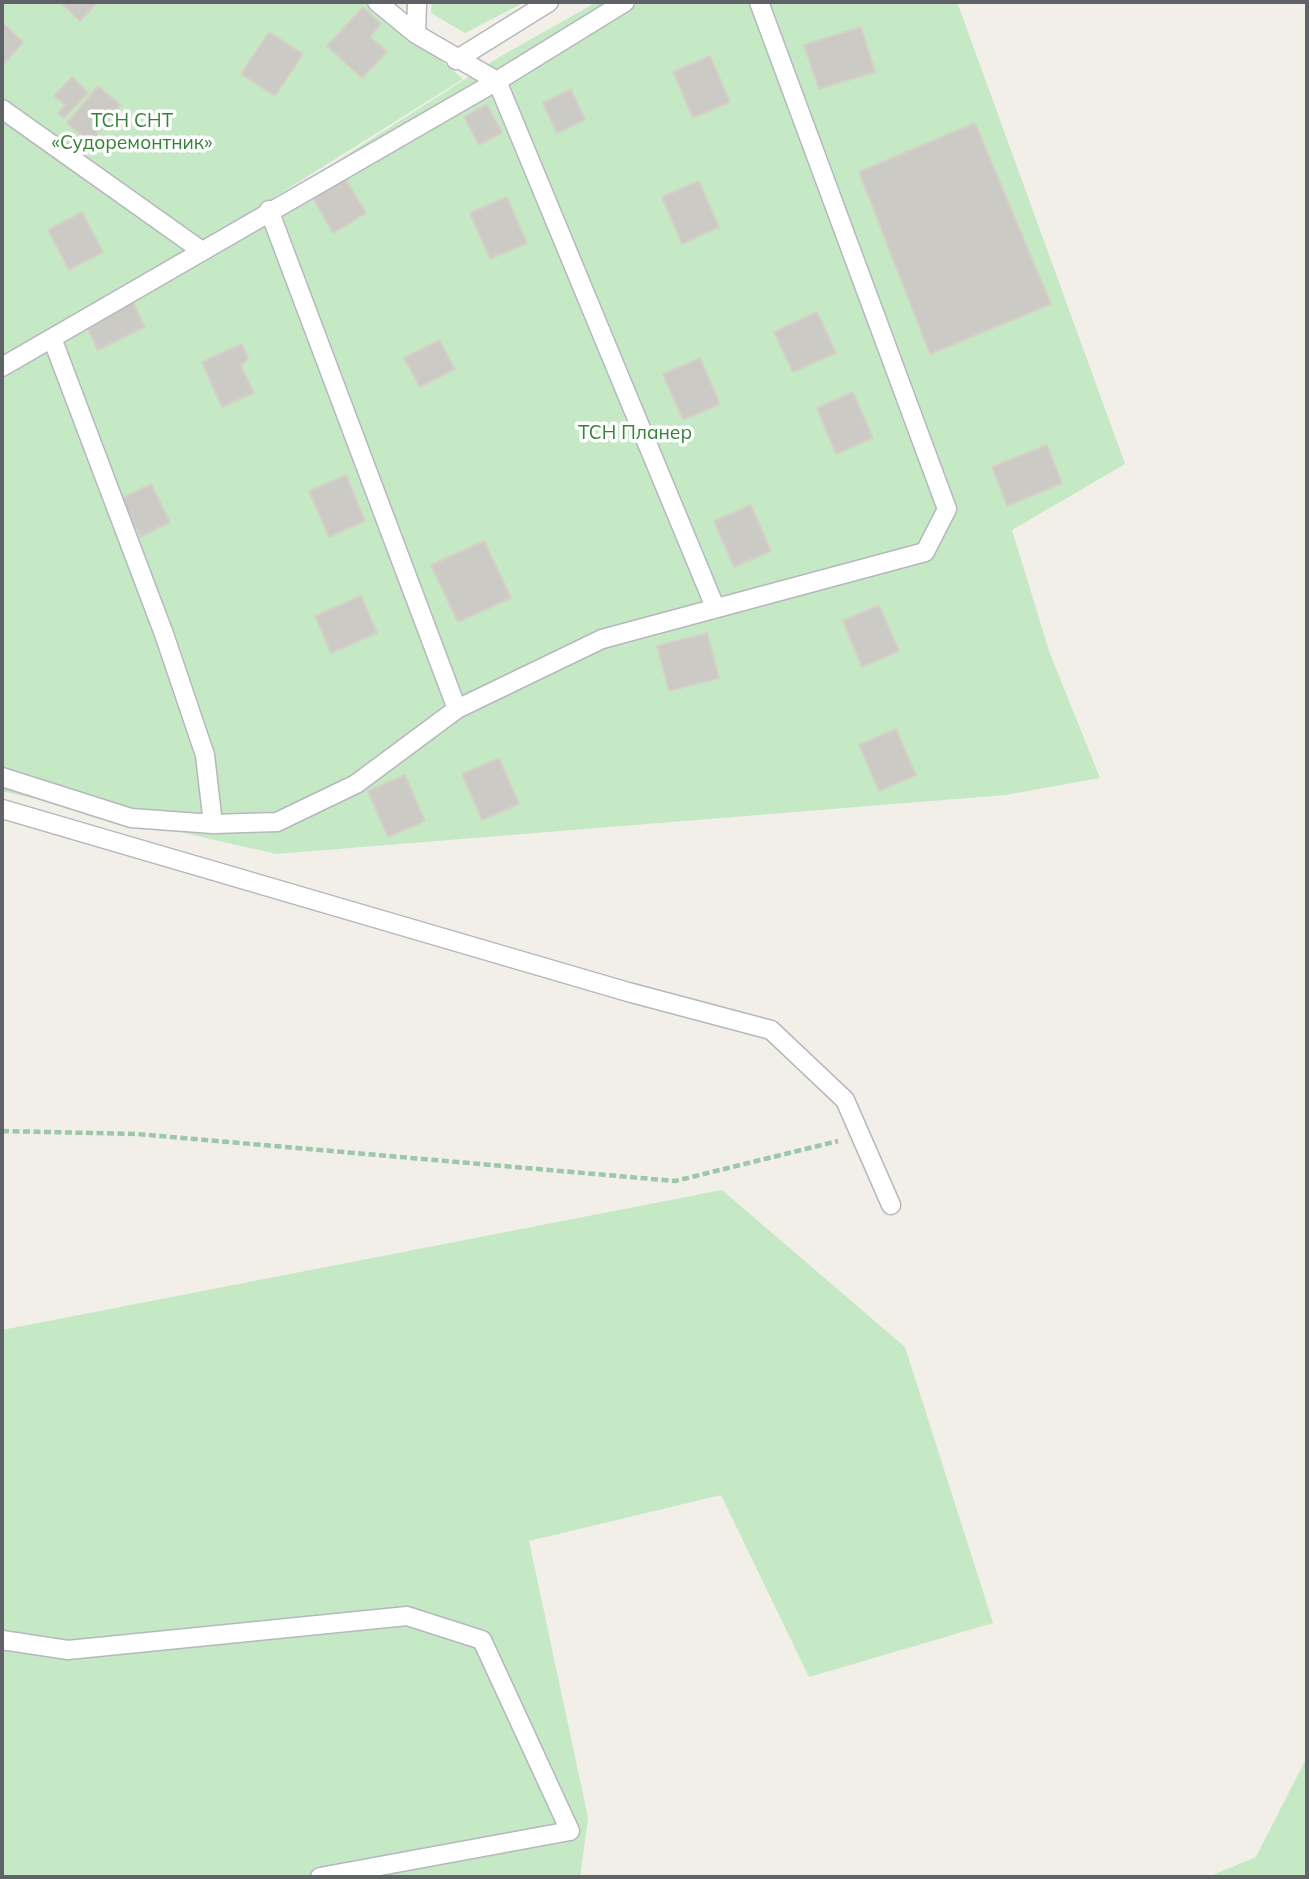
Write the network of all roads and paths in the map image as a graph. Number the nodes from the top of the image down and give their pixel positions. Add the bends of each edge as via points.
1 (377, 2) edge
2 (417, 2) edge
3 (548, 2) edge
4 (625, 2) edge
5 (758, 2) edge
6 (416, 34) junction
7 (456, 60) junction
8 (497, 81) junction
9 (2, 109) edge
10 (269, 210) junction
11 (202, 251) junction
12 (52, 338) junction
13 (2, 367) edge
14 (715, 607) junction
15 (457, 709) junction
16 (2, 777) edge
17 (2, 809) edge
18 (213, 824) junction
19 (2, 1131) edge
20 (860, 1136) junction
21 (891, 1205) dead end
22 (2, 1640) edge
23 (320, 1877) edge

1 - 6 lane
2 - 6 lane
3 - 7 lane
4 - 8 lane
5 - 14 lane via 947,509 925,552
6 - 7 lane
7 - 8 lane
8 - 10 lane
8 - 14 lane
9 - 11 lane
10 - 11 lane
10 - 15 lane
11 - 12 lane
12 - 13 lane
12 - 18 lane via 205,755
14 - 15 lane via 602,639
15 - 18 lane via 356,784 277,822
16 - 18 lane via 131,818
17 - 20 lane via 771,1030 845,1100
19 - 20 path via 137,1134 675,1181
20 - 21 lane
22 - 23 lane via 68,1650 407,1616 482,1640 570,1831

